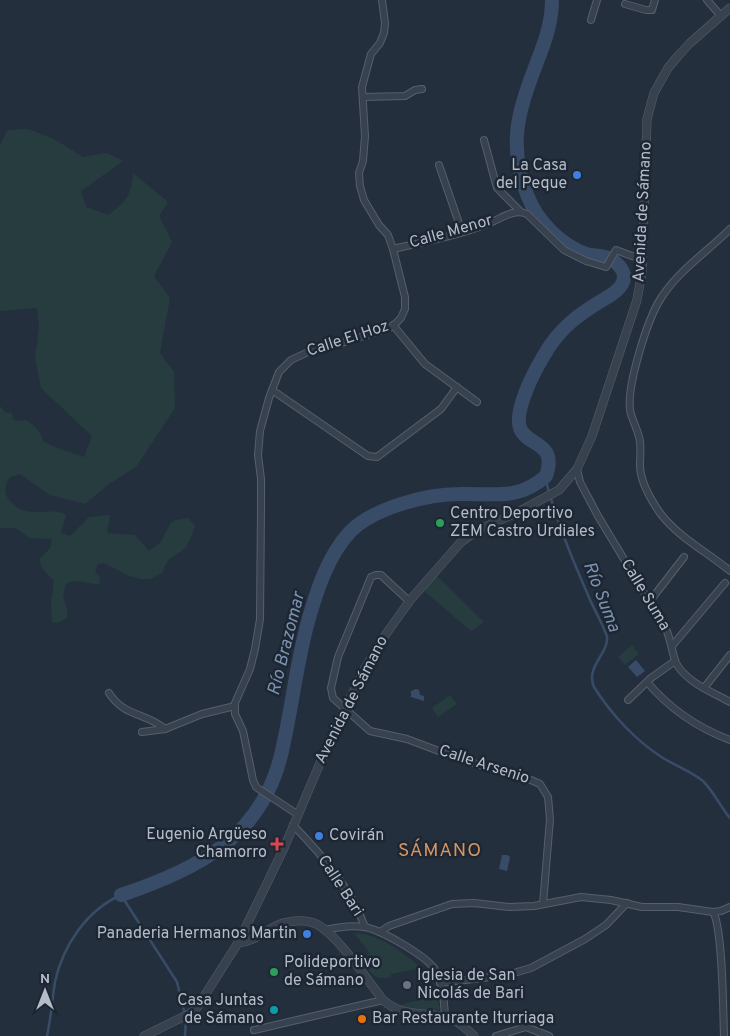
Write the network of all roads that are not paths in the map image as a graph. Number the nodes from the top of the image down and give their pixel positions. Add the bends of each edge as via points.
1 (382, 0) edge
2 (597, 0) edge
3 (655, 0) edge
4 (707, 0) edge
5 (625, 4) dead end
6 (730, 8) edge
7 (721, 16) junction
8 (591, 20) dead end
9 (422, 89) dead end
10 (363, 97) junction
11 (484, 140) dead end
12 (439, 165) dead end
13 (520, 211) junction
14 (730, 228) edge
15 (462, 232) junction
16 (393, 249) junction
17 (643, 258) junction
18 (393, 325) junction
19 (457, 386) junction
20 (272, 390) junction
21 (477, 402) dead end
22 (577, 469) junction
23 (684, 557) dead end
24 (730, 571) edge
25 (724, 583) dead end
26 (650, 600) junction
27 (409, 601) junction
28 (672, 646) junction
29 (730, 655) edge
30 (675, 661) junction
31 (647, 682) junction
32 (704, 688) junction
33 (109, 693) dead end
34 (628, 700) dead end
35 (730, 702) edge
36 (235, 706) junction
37 (344, 709) junction
38 (165, 730) junction
39 (142, 732) dead end
40 (730, 740) edge
41 (297, 814) junction
42 (293, 825) junction
43 (627, 903) junction
44 (543, 904) junction
45 (730, 907) edge
46 (713, 912) junction
47 (365, 927) junction
48 (325, 930) junction
49 (380, 932) junction
50 (238, 943) junction
51 (440, 983) junction
52 (383, 1000) junction
53 (445, 1017) junction
54 (254, 1030) dead end
55 (144, 1036) edge
56 (474, 1036) edge
57 (496, 1036) edge
58 (549, 1036) edge
59 (724, 1036) edge

1 - 10 street, Calle El Hoz via 384,33 371,54 362,87
2 - 8 street
3 - 5 street via 652,10
4 - 7 street
6 - 7 street, Avenida de Sámano
7 - 17 street, Avenida de Sámano via 678,56 654,93 648,119
9 - 10 street via 404,96
10 - 16 street, Calle El Hoz via 365,136 360,186 364,200 388,235
11 - 13 street via 497,188
12 - 15 street
13 - 15 street, Calle Menor
13 - 17 street via 564,250 606,267 616,250
14 - 24 street via 675,279 661,298 647,329 630,400 630,413 640,440 641,475 659,511 676,530
15 - 16 street, Calle Menor
16 - 18 street, Calle El Hoz via 405,297 405,309
17 - 22 street, Avenida de Sámano via 637,300 592,436
18 - 19 street via 425,364
18 - 20 street, Calle El Hoz via 370,335 321,346 302,354 278,372
19 - 20 street via 441,409 373,458
19 - 21 street
20 - 36 street, Calle El Hoz via 260,431 258,455 260,619 250,669
22 - 26 street, Calle Suma via 580,482 598,516
22 - 27 street, Avenida de Sámano via 559,490 478,530 461,542
23 - 26 street
25 - 28 street
26 - 28 street, Calle Suma
27 - 37 street, Avenida de Sámano via 365,668
27 - 37 street, Calle Arsenio via 381,575 371,577 338,657 331,688 333,698
28 - 30 street, Calle Suma
29 - 32 street
30 - 31 street
30 - 32 street via 683,673
31 - 34 street
31 - 40 street via 660,698 686,717
32 - 35 street
33 - 38 street via 123,708 156,722
36 - 38 street via 202,714
36 - 41 street via 256,787
37 - 41 street, Avenida de Sámano
37 - 44 street, Calle Arsenio via 370,731 406,739 540,784 548,795 550,819
38 - 39 street
41 - 42 street, Avenida de Sámano
42 - 47 street, Calle Bari via 328,864 358,909
42 - 50 street, Avenida de Sámano
43 - 44 street via 581,897
43 - 46 street
43 - 51 street via 606,925 531,968 500,976
44 - 49 street via 452,904
45 - 46 street
46 - 59 street via 719,942
47 - 48 street
47 - 49 street
48 - 50 street via 312,922 292,921
48 - 52 street
49 - 51 street via 428,962
50 - 55 street, Avenida de Sámano via 196,1010
51 - 53 street
52 - 53 street via 401,1012
52 - 54 street
53 - 56 street
57 - 58 street via 526,1027

